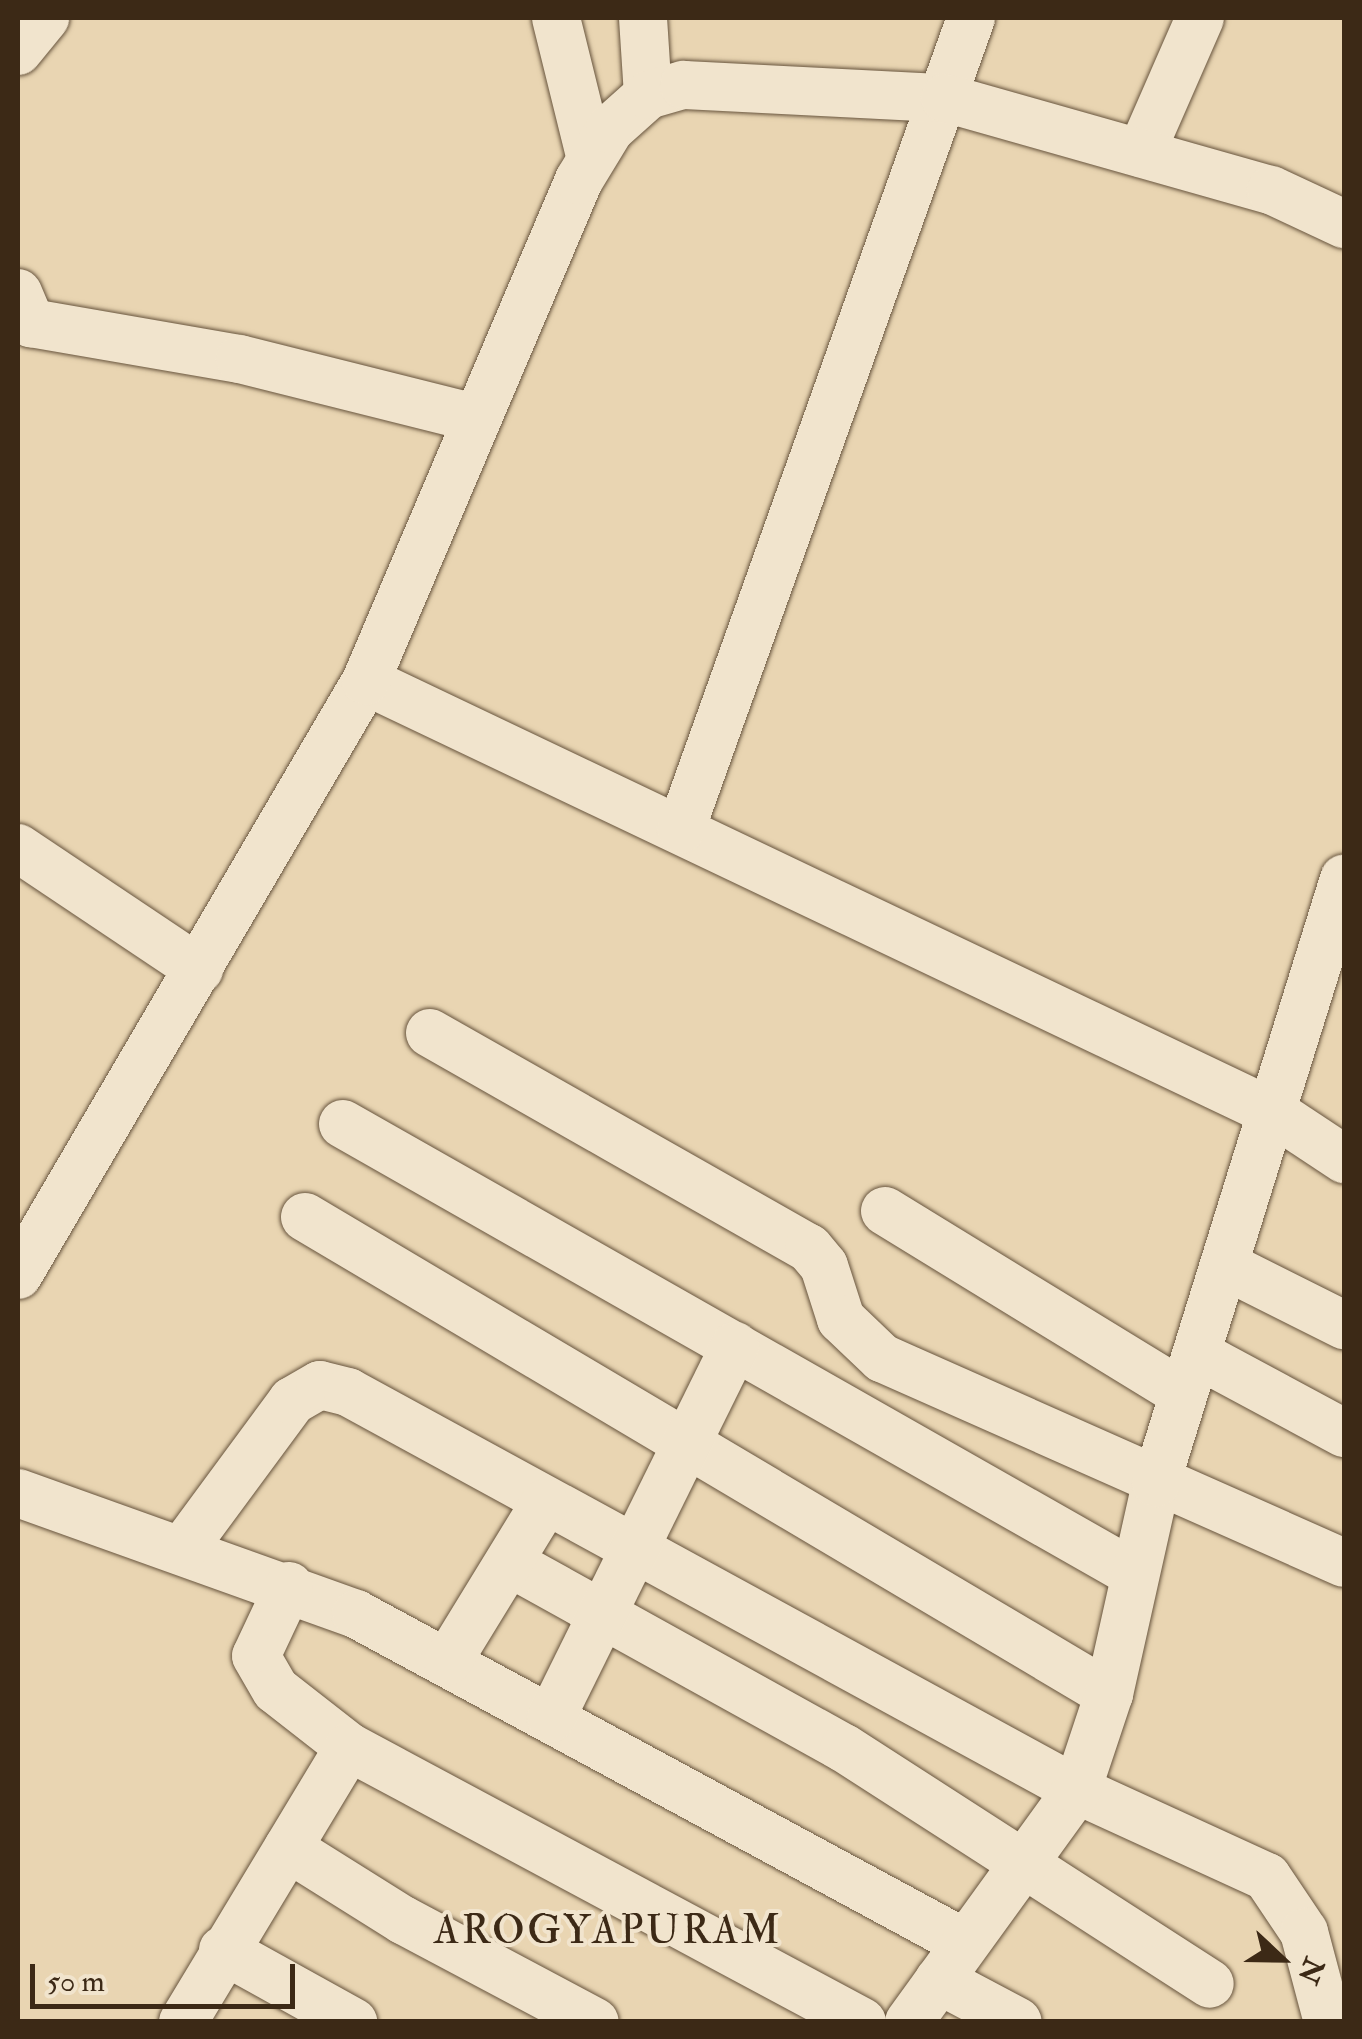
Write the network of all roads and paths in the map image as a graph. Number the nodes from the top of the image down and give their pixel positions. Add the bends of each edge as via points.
1 (45, 18) edge
2 (556, 18) edge
3 (643, 18) edge
4 (971, 18) edge
5 (1200, 18) edge
6 (18, 51) edge
7 (648, 96) junction
8 (945, 98) junction
9 (1141, 153) junction
10 (591, 160) junction
11 (1344, 224) edge
12 (18, 293) edge
13 (474, 418) junction
14 (366, 681) junction
15 (682, 829) junction
16 (18, 848) edge
17 (1344, 879) edge
18 (200, 969) junction
19 (430, 1033) dead end
20 (1276, 1114) junction
21 (343, 1124) dead end
22 (1344, 1159) edge
23 (885, 1211) dead end
24 (305, 1217) dead end
25 (1228, 1267) junction
26 (19, 1268) edge
27 (1344, 1325) edge
28 (735, 1346) junction
29 (1190, 1374) junction
30 (1344, 1433) edge
31 (690, 1441) junction
32 (1156, 1483) junction
33 (18, 1492) edge
34 (545, 1504) junction
35 (184, 1549) junction
36 (638, 1554) junction
37 (510, 1563) junction
38 (1344, 1563) edge
39 (1132, 1573) junction
40 (288, 1586) junction
41 (606, 1616) junction
42 (448, 1661) junction
43 (1109, 1694) junction
44 (552, 1718) junction
45 (350, 1746) junction
46 (1077, 1790) junction
47 (288, 1848) junction
48 (1029, 1863) junction
49 (223, 1950) junction
50 (951, 1961) junction
51 (1210, 1984) dead end
52 (183, 2022) edge
53 (353, 2022) edge
54 (596, 2022) edge
55 (862, 2022) edge
56 (909, 2022) edge
57 (1018, 2022) edge
58 (1328, 2022) edge

1 - 6 street
2 - 10 street
3 - 7 street
4 - 8 street
5 - 9 street
7 - 8 street via 684,86
7 - 10 street via 610,129
8 - 9 street
8 - 15 street
9 - 11 street via 1271,190
10 - 13 street
12 - 13 street via 31,324 240,358
13 - 14 street
14 - 15 street
14 - 18 street
15 - 20 street
16 - 18 street
17 - 20 street
18 - 26 street
19 - 32 street via 809,1248 824,1266 841,1319 882,1358
20 - 22 street
20 - 25 street
21 - 28 street
23 - 29 street
24 - 31 street
25 - 27 street
25 - 29 street
28 - 31 street
28 - 39 street
29 - 30 street
29 - 32 street
31 - 36 street
31 - 43 street
32 - 38 street
32 - 39 street
33 - 35 street
34 - 35 street via 348,1392 320,1385 292,1400
34 - 36 street
34 - 37 street
35 - 40 street
36 - 41 street
36 - 46 street
37 - 41 street
37 - 42 street
39 - 43 street
40 - 42 street
40 - 45 street via 256,1656 276,1690
41 - 44 street
41 - 48 street via 844,1748
42 - 44 street
43 - 46 street
44 - 50 street
45 - 47 street
45 - 55 street
46 - 48 street
46 - 58 street via 1267,1877 1304,1932
47 - 49 street
47 - 54 street via 403,1920
48 - 50 street
48 - 51 street
49 - 52 street
49 - 53 street
50 - 56 street
50 - 57 street

